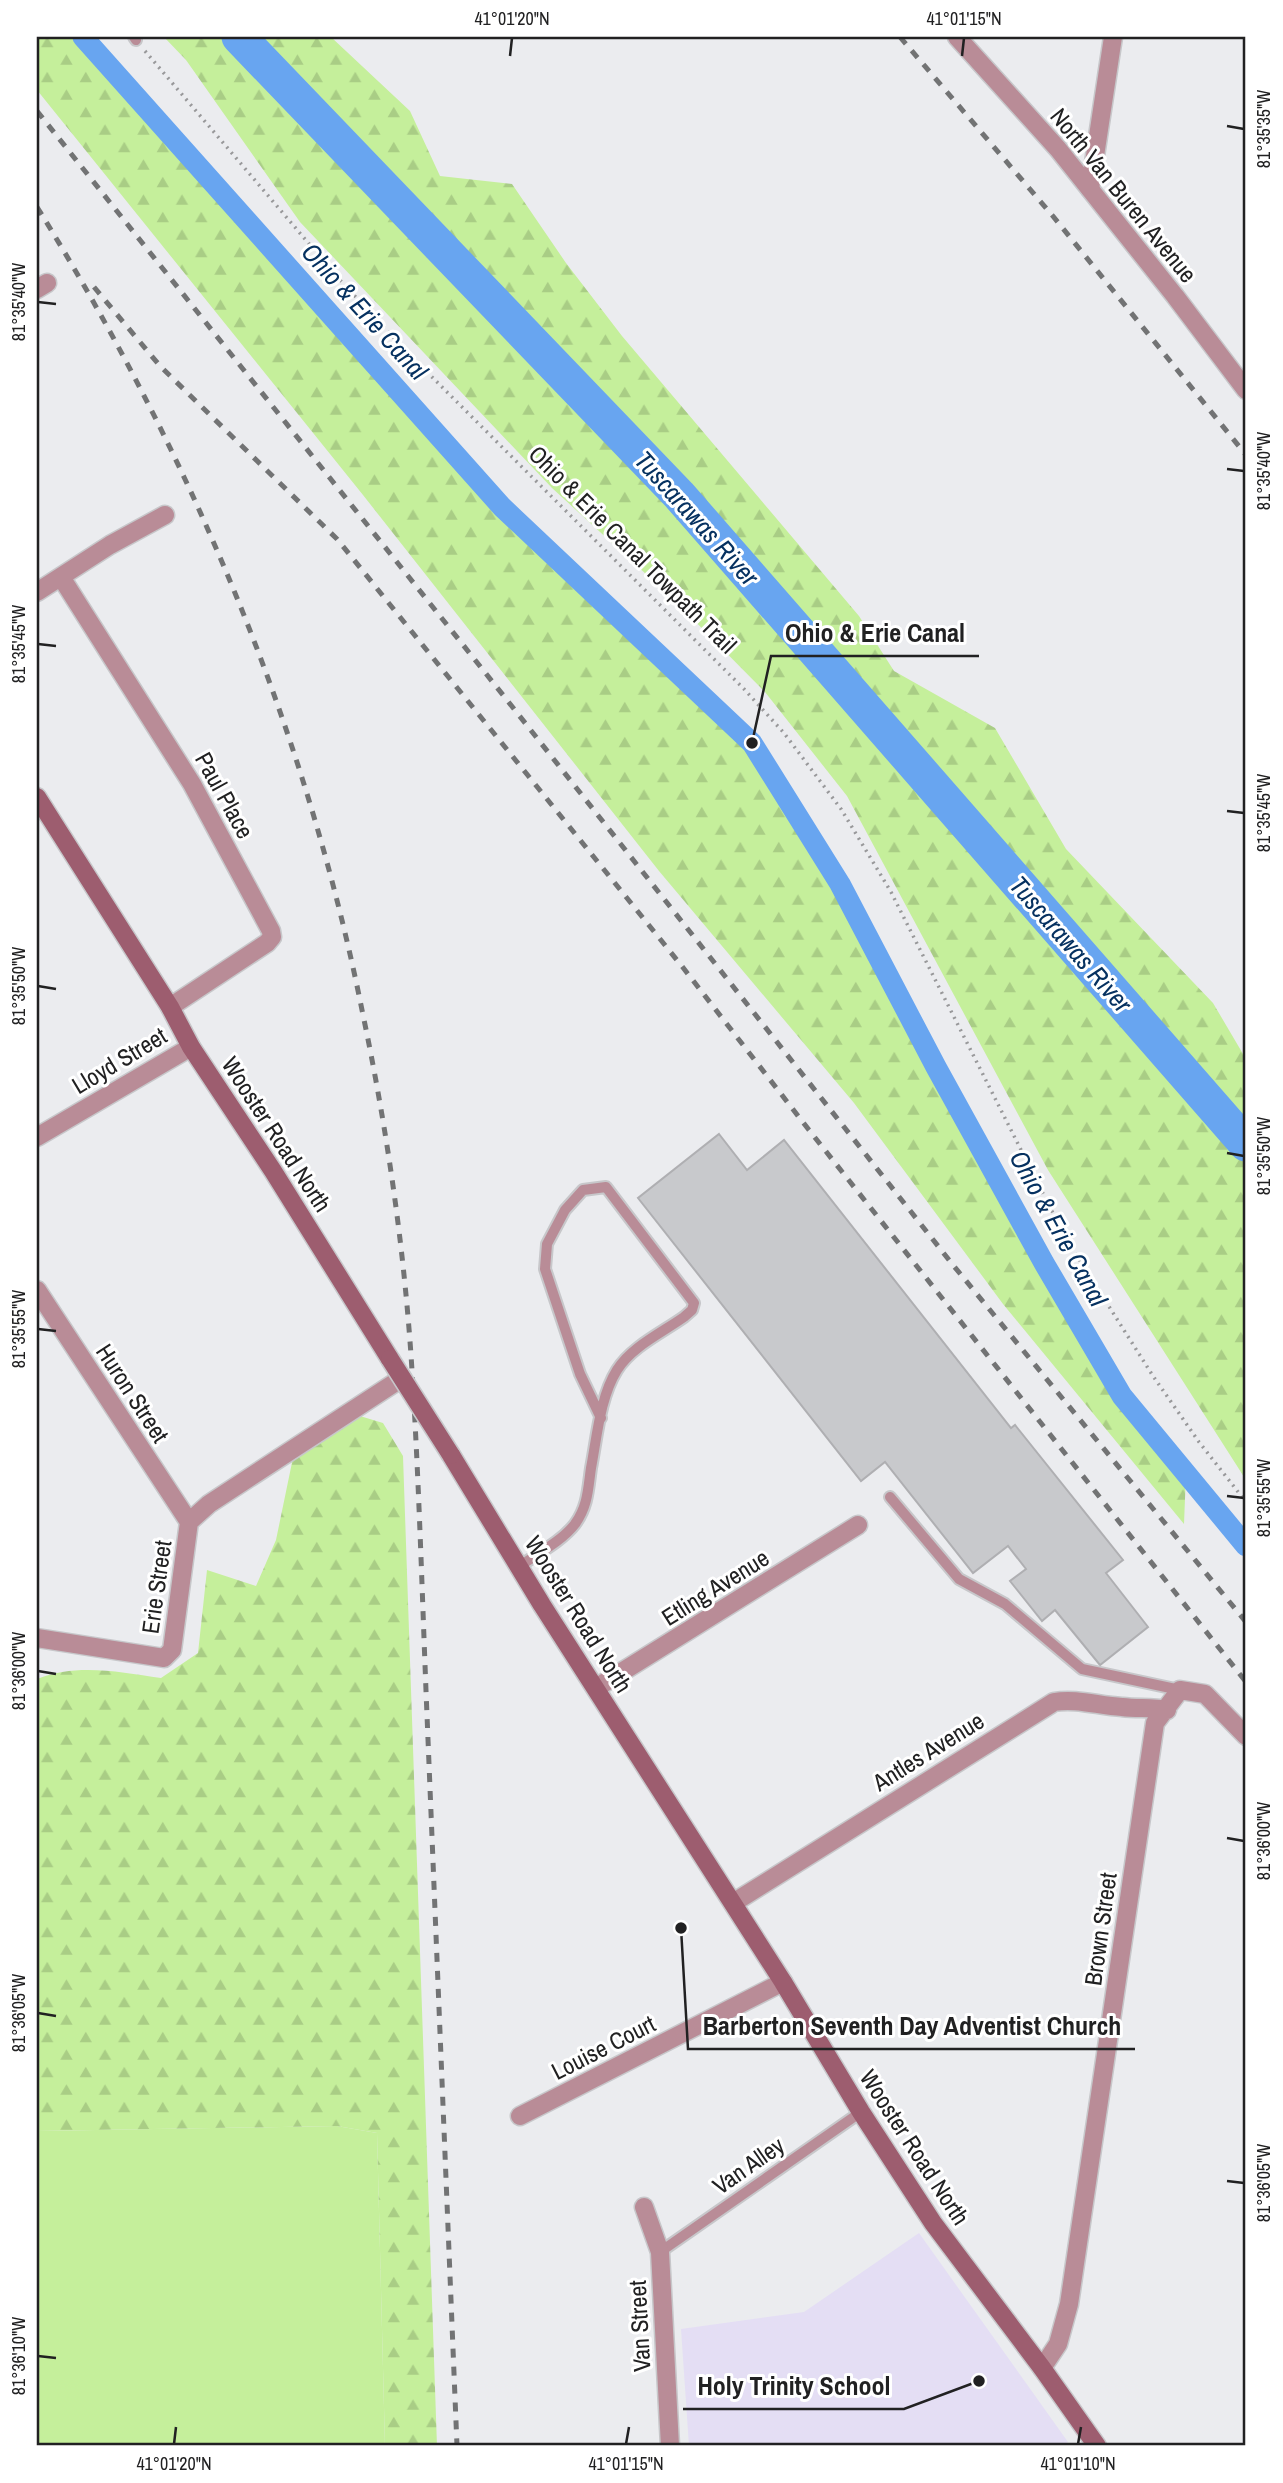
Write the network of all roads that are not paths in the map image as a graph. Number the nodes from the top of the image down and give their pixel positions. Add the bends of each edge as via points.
1 (957, 37) edge
2 (1113, 37) edge
3 (1090, 189) junction
4 (1246, 390) edge
5 (165, 515) dead end
6 (61, 577) junction
7 (37, 592) edge
8 (37, 797) edge
9 (170, 1006) junction
10 (191, 1047) junction
11 (37, 1137) edge
12 (37, 1290) edge
13 (396, 1382) junction
14 (601, 1418) junction
15 (890, 1497) dead end
16 (189, 1522) junction
17 (858, 1525) dead end
18 (520, 1566) junction
19 (37, 1638) edge
20 (596, 1688) junction
21 (1181, 1690) junction
22 (1167, 1710) junction
23 (1246, 1736) edge
24 (733, 1903) junction
25 (783, 1982) junction
26 (861, 2112) junction
27 (520, 2116) dead end
28 (644, 2207) dead end
29 (660, 2252) junction
30 (1042, 2368) junction
31 (670, 2446) edge
32 (1097, 2446) edge

1 - 3 street, North Van Buren Avenue
2 - 3 street
3 - 4 street, North Van Buren Avenue
5 - 6 street
6 - 7 street
6 - 9 street, Paul Place via 192,784 271,931 267,943
8 - 9 main road, Wooster Road North
9 - 10 main road, Wooster Road North
10 - 11 street, Lloyd Street
10 - 13 main road, Wooster Road North, bridge via 390,1359
12 - 16 street, Huron Street
13 - 16 street, Erie Street via 209,1504
13 - 18 main road, Wooster Road North, bridge via 451,1455
14 - 14 lane via 617,1369 628,1356 684,1317 694,1303 606,1187 583,1190 565,1210 547,1244 545,1269 580,1374
14 - 18 lane via 582,1513 573,1527
15 - 21 lane via 959,1579 1005,1604 1082,1669
16 - 19 street, Erie Street via 172,1650 164,1658
17 - 20 street, Etling Avenue
18 - 20 main road, Wooster Road North
20 - 24 main road, Wooster Road North
21 - 22 street, Brown Street
21 - 23 street via 1205,1694
22 - 24 street, Antles Avenue via 1054,1702
22 - 30 street, Brown Street via 1155,1723 1069,2304 1058,2344
24 - 25 main road, Wooster Road North
25 - 26 main road, Wooster Road North
25 - 27 street, Louise Court
26 - 29 lane, Van Alley
26 - 30 main road, Wooster Road North via 933,2222
28 - 29 street, Van Street
29 - 31 street, Van Street
30 - 32 main road, Wooster Road North

